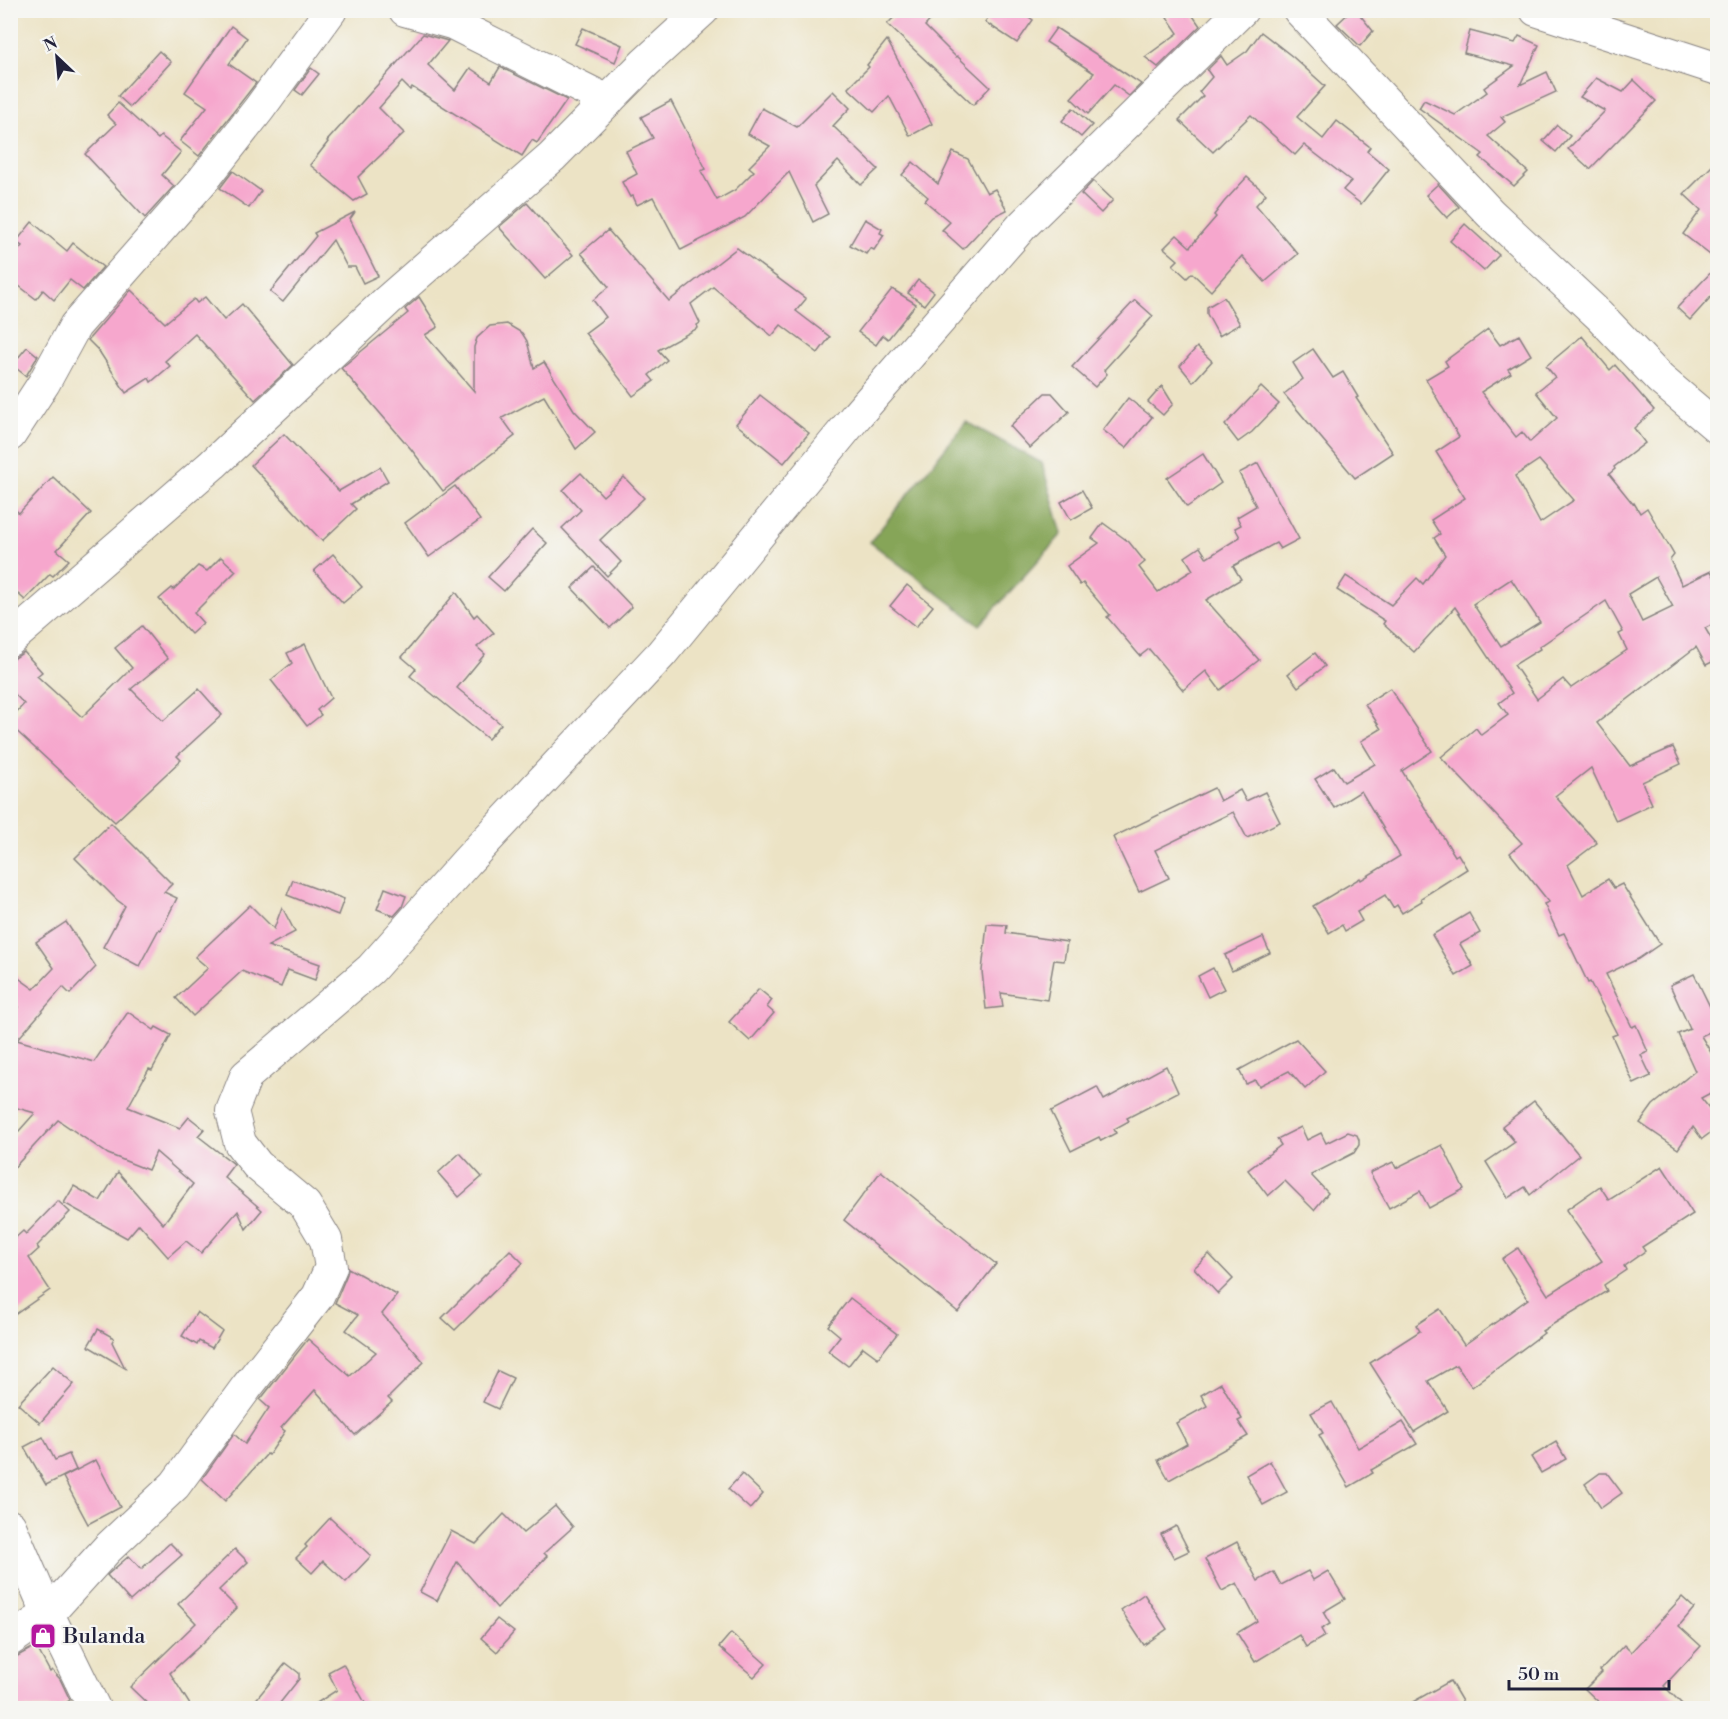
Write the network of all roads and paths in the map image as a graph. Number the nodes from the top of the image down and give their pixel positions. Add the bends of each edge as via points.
1 (331, 10) edge
2 (405, 10) edge
3 (704, 10) edge
4 (1242, 10) edge
5 (1299, 10) edge
6 (1536, 10) edge
7 (1594, 19) edge
8 (1718, 69) edge
9 (608, 101) junction
10 (1718, 428) edge
11 (10, 435) edge
12 (10, 640) edge
13 (10, 1526) edge
14 (48, 1614) junction
15 (10, 1640) edge
16 (94, 1708) edge

1 - 11 street via 204,178 75,326
2 - 9 street via 452,23
3 - 9 street
4 - 14 street via 1023,225 857,415 662,653 371,969 246,1076 232,1111 240,1143 257,1165 305,1205 326,1240 331,1267 318,1296 175,1485
5 - 10 street via 1490,213 1599,315 1660,379
6 - 7 street
7 - 8 street
9 - 12 street via 552,157 387,301 213,464
13 - 14 street
14 - 15 street
14 - 16 street

